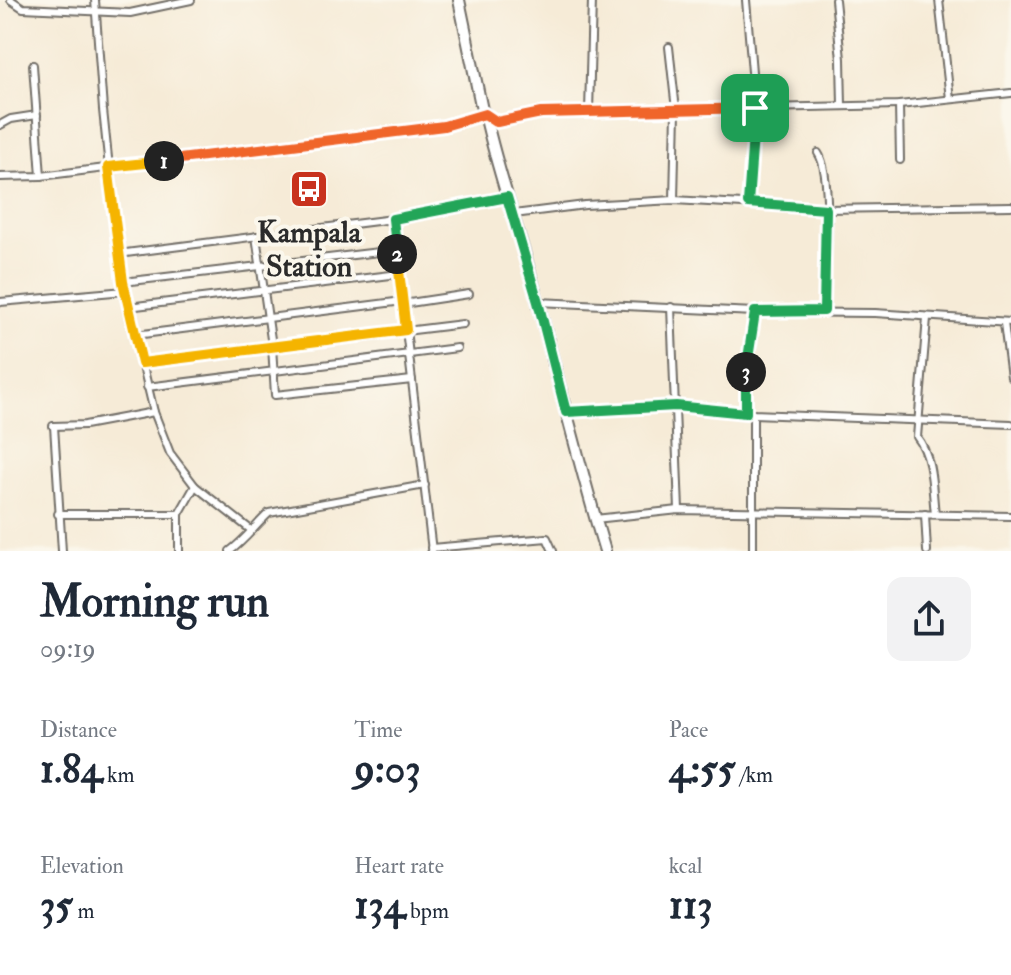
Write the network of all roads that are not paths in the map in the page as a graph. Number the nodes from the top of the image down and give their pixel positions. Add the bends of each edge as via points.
1 (11, 0) edge
2 (95, 0) edge
3 (191, 0) edge
4 (459, 0) edge
5 (592, 0) edge
6 (746, 0) edge
7 (835, 0) edge
8 (939, 0) edge
9 (96, 11) junction
10 (669, 47) dead end
11 (33, 65) dead end
12 (1011, 93) edge
13 (950, 99) junction
14 (899, 105) junction
15 (842, 106) junction
16 (755, 108) junction
17 (676, 110) junction
18 (589, 112) junction
19 (485, 114) junction
20 (37, 115) junction
21 (0, 125) edge
22 (818, 153) dead end
23 (900, 160) dead end
24 (108, 167) junction
25 (41, 176) junction
26 (0, 177) edge
27 (507, 197) junction
28 (674, 200) junction
29 (748, 203) junction
30 (1011, 206) edge
31 (826, 209) junction
32 (514, 214) junction
33 (393, 219) junction
34 (256, 236) junction
35 (396, 250) junction
36 (118, 254) junction
37 (260, 266) junction
38 (399, 274) junction
39 (123, 282) junction
40 (263, 290) junction
41 (125, 291) junction
42 (469, 294) dead end
43 (0, 302) edge
44 (538, 302) junction
45 (403, 303) junction
46 (128, 307) junction
47 (671, 307) junction
48 (824, 311) junction
49 (755, 312) junction
50 (267, 317) junction
51 (927, 318) junction
52 (1007, 322) edge
53 (463, 324) dead end
54 (406, 330) junction
55 (135, 335) junction
56 (272, 346) junction
57 (457, 348) dead end
58 (409, 354) junction
59 (142, 363) junction
60 (275, 370) junction
61 (1011, 377) edge
62 (412, 380) junction
63 (147, 387) junction
64 (676, 406) junction
65 (154, 412) junction
66 (566, 412) junction
67 (749, 414) junction
68 (917, 421) junction
69 (1011, 424) edge
70 (425, 485) junction
71 (195, 486) junction
72 (679, 510) junction
73 (753, 511) junction
74 (58, 514) junction
75 (179, 514) junction
76 (925, 514) junction
77 (935, 514) junction
78 (1011, 516) edge
79 (595, 519) junction
80 (251, 530) junction
81 (432, 550) edge
82 (62, 551) edge
83 (179, 551) edge
84 (230, 551) edge
85 (553, 551) edge
86 (605, 551) edge
87 (753, 551) edge
88 (927, 551) edge

1 - 9 street via 23,8
2 - 9 street
3 - 9 street via 130,13
4 - 19 main road
5 - 18 street
6 - 16 street
7 - 15 street
8 - 13 street
9 - 24 street
10 - 17 street
11 - 20 street
12 - 13 street
13 - 14 street
14 - 15 street
14 - 23 street
15 - 16 street
16 - 17 street
16 - 29 street
17 - 18 street
17 - 28 street
18 - 19 street via 541,113 497,122
19 - 24 street via 444,126
19 - 27 main road
20 - 21 street
20 - 25 street
22 - 31 street via 825,169
24 - 25 street
24 - 36 street
25 - 26 street
27 - 32 main road
27 - 33 street
28 - 29 street
28 - 32 street
29 - 31 street
30 - 31 street
31 - 48 street
32 - 44 main road
33 - 34 street
33 - 35 street
34 - 36 street
34 - 37 street
35 - 37 street
35 - 38 street
36 - 39 street
37 - 39 street
37 - 40 street
38 - 40 street
38 - 45 street
39 - 41 street
40 - 46 street
40 - 50 street
41 - 43 street
41 - 46 street
42 - 45 street
44 - 47 street
44 - 66 main road
45 - 50 street
45 - 54 street
46 - 55 street
47 - 49 street
47 - 64 street
48 - 49 street
48 - 51 street
49 - 67 street via 746,367
50 - 55 street
50 - 56 street
51 - 52 street
51 - 68 street
52 - 61 street
53 - 54 street
54 - 56 street
54 - 58 street
55 - 59 street
56 - 59 street
56 - 60 street
57 - 58 street
58 - 60 street
58 - 62 street
59 - 63 street
60 - 62 street via 275,395
60 - 63 street
62 - 70 street
63 - 65 street
64 - 66 street
64 - 67 street
64 - 72 street
65 - 71 street via 170,453
65 - 74 street via 54,426
66 - 79 main road
67 - 68 street
67 - 73 street
68 - 69 street
68 - 77 street
70 - 80 street via 269,513
70 - 81 street
71 - 75 street
71 - 80 street
72 - 73 street
72 - 79 street
73 - 76 street
73 - 87 street
74 - 75 street
74 - 82 street
75 - 83 street
76 - 77 street
76 - 88 street
77 - 78 street
79 - 86 main road
80 - 84 street
81 - 85 street via 547,538

